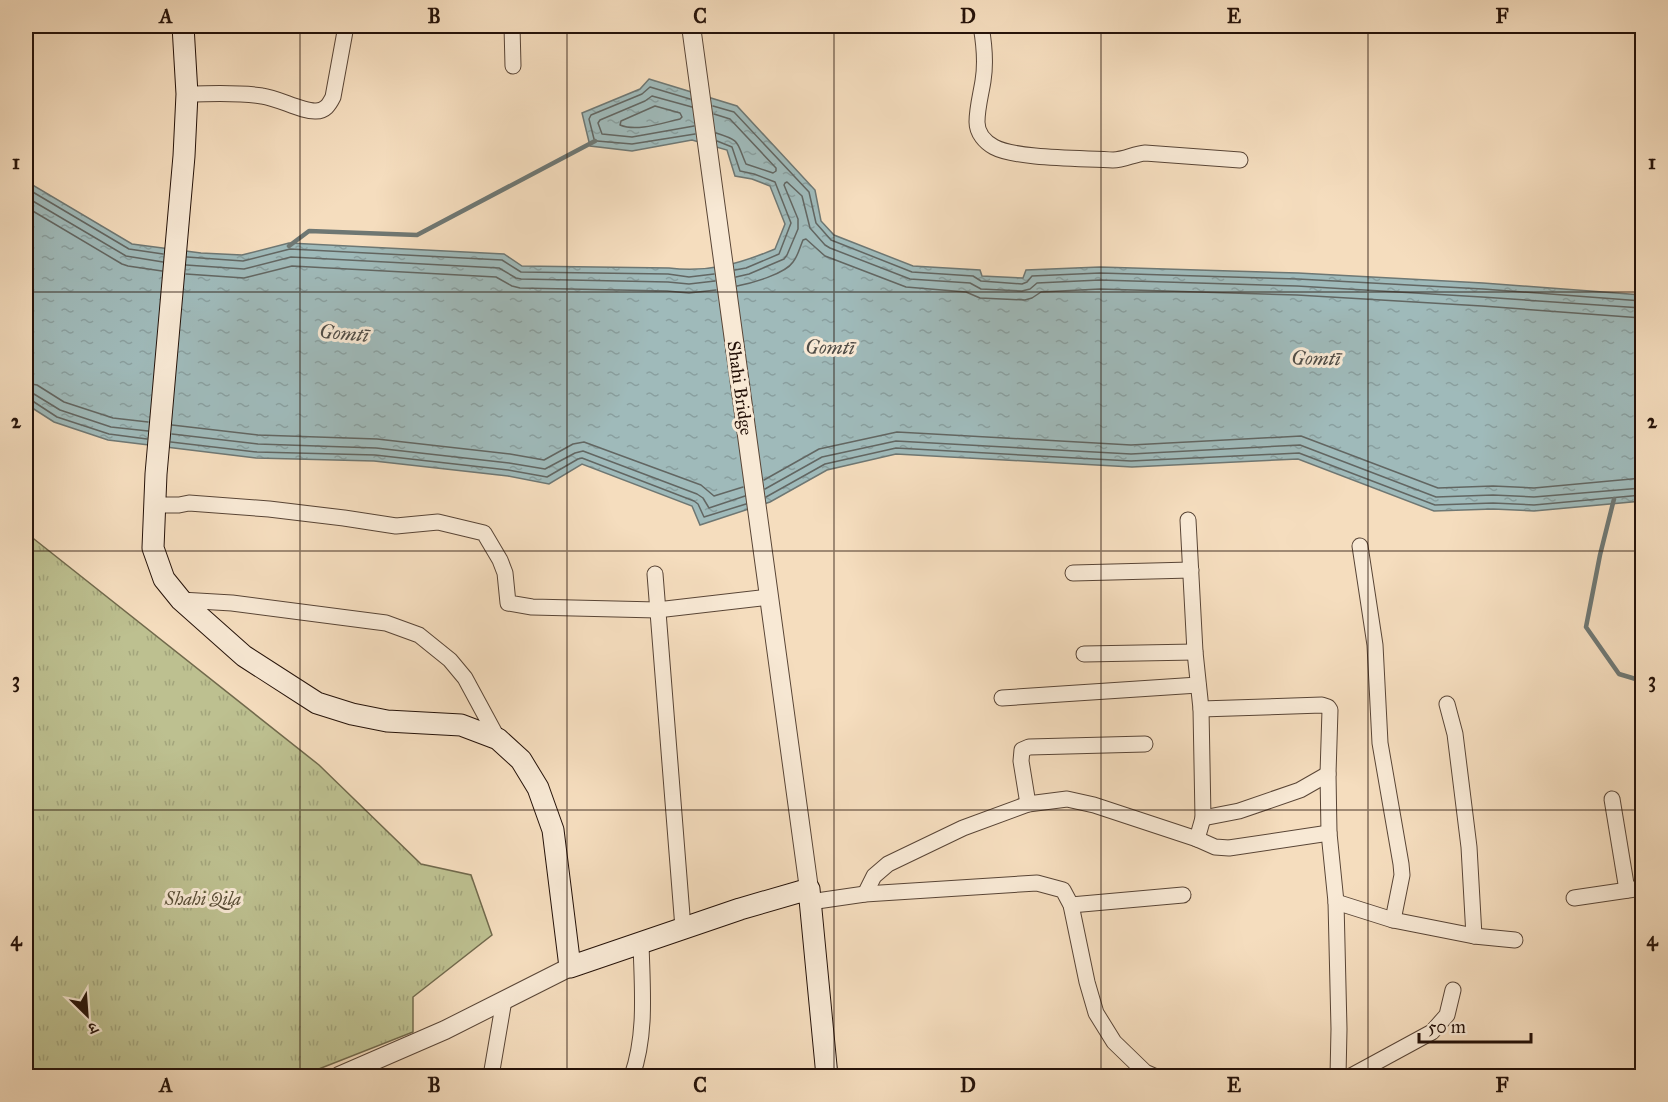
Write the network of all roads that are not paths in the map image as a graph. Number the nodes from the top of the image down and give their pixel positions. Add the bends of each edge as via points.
1 (183, 26) edge
2 (346, 26) edge
3 (512, 26) edge
4 (981, 26) edge
5 (692, 32) edge
6 (513, 66) dead end
7 (187, 94) junction
8 (1240, 160) dead end
9 (154, 505) junction
10 (1188, 520) dead end
11 (1360, 546) dead end
12 (1191, 570) junction
13 (1073, 573) dead end
14 (655, 574) dead end
15 (769, 597) junction
16 (181, 600) junction
17 (657, 610) junction
18 (1195, 652) junction
19 (1084, 654) dead end
20 (1198, 685) junction
21 (1002, 698) dead end
22 (1447, 704) dead end
23 (1201, 709) junction
24 (498, 739) junction
25 (1145, 744) dead end
26 (1328, 774) junction
27 (1612, 799) dead end
28 (1028, 804) junction
29 (1203, 818) junction
30 (1329, 833) junction
31 (1197, 839) junction
32 (1642, 888) edge
33 (1627, 891) junction
34 (865, 894) junction
35 (1183, 895) dead end
36 (810, 896) junction
37 (1574, 898) dead end
38 (1336, 902) junction
39 (1071, 905) junction
40 (1393, 920) junction
41 (683, 928) junction
42 (1474, 936) junction
43 (1515, 940) dead end
44 (640, 942) junction
45 (570, 967) junction
46 (1453, 990) dead end
47 (504, 1000) junction
48 (339, 1077) edge
49 (491, 1077) edge
50 (632, 1077) edge
51 (827, 1077) edge
52 (1154, 1077) edge
53 (1338, 1077) edge
54 (1351, 1077) edge

1 - 7 main road
2 - 7 street via 333,98 319,111 260,95
3 - 6 street
4 - 8 street via 984,77 978,132 994,147 1032,155 1113,160 1136,153
5 - 15 street, Shahi Bridge
7 - 9 main road
9 - 16 main road via 153,548 164,579
9 - 17 street via 189,503 269,509 396,526 438,522 484,533 505,573 508,603
10 - 12 street
11 - 40 street via 1375,645 1380,743 1402,875
12 - 13 street
12 - 18 street
14 - 17 street
15 - 17 street
15 - 36 street, Shahi Bridge
16 - 24 main road via 244,656 316,703 387,721 461,725
16 - 24 street via 386,623 419,635 465,678
17 - 41 street
18 - 19 street
18 - 20 street
20 - 21 street
20 - 23 street
22 - 42 street via 1455,734 1469,846
23 - 26 street via 1328,707
23 - 29 street
24 - 45 main road via 521,760 538,788 553,830
25 - 28 street via 1022,750
26 - 29 street via 1300,790 1239,811
26 - 30 street
27 - 33 street
28 - 31 street via 1076,801
28 - 34 street via 963,828 888,864 874,876
29 - 31 street
30 - 31 street via 1229,848
30 - 38 street
32 - 33 street
33 - 37 street
34 - 36 street
34 - 39 street via 1037,883 1063,890
35 - 39 street
36 - 41 main road via 740,909
36 - 51 main road
38 - 40 street
38 - 53 street
39 - 52 street via 1096,1013 1114,1042
40 - 42 street
41 - 44 main road
42 - 43 street
44 - 45 main road
44 - 50 street via 642,1024
45 - 47 street
46 - 54 street via 1448,1015 1432,1032
47 - 48 street
47 - 49 street

